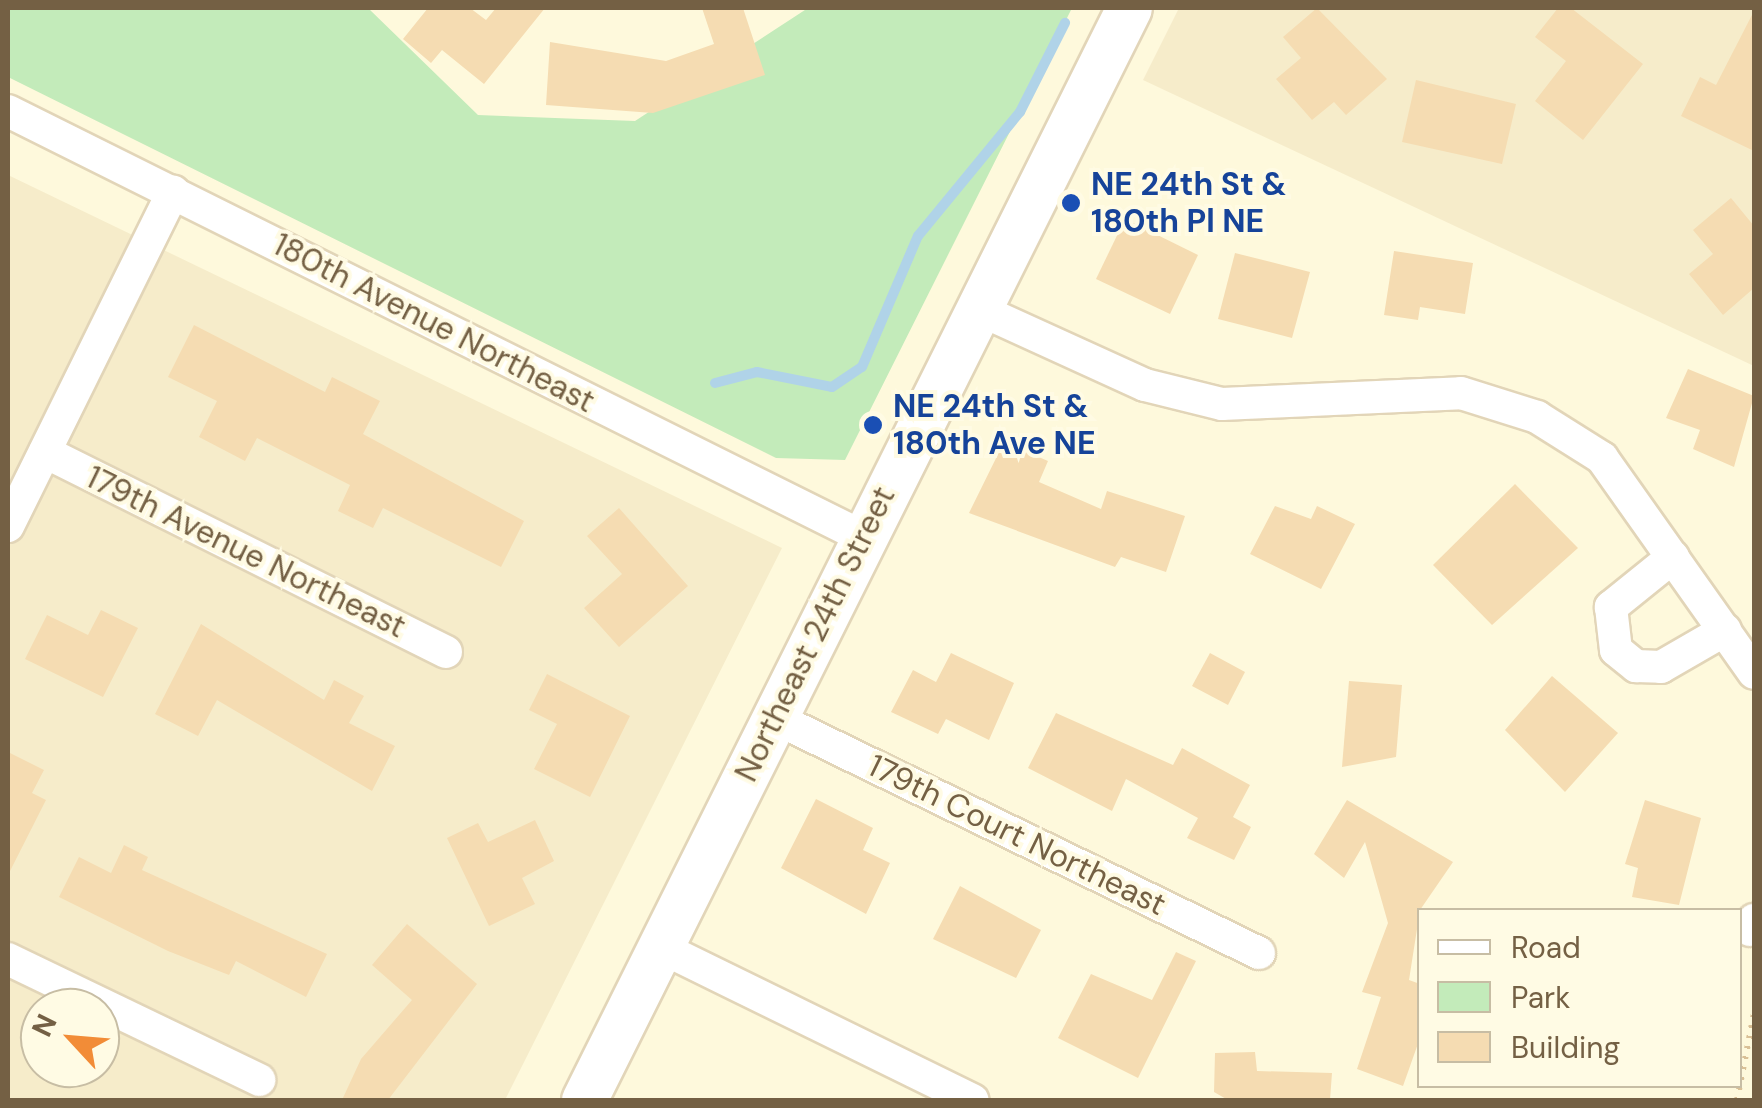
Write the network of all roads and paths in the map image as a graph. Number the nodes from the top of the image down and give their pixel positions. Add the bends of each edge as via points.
1 (1130, 8) edge
2 (8, 111) edge
3 (172, 192) junction
4 (978, 309) junction
5 (45, 452) junction
6 (8, 526) edge
7 (861, 536) junction
8 (1673, 557) junction
9 (1725, 630) junction
10 (446, 652) dead end
11 (1754, 673) edge
12 (775, 718) junction
13 (660, 948) junction
14 (1259, 953) dead end
15 (8, 959) edge
16 (1754, 1013) edge
17 (1742, 1074) edge
18 (259, 1080) dead end
19 (584, 1100) edge
20 (973, 1100) edge

1 - 4 main road, Northeast 24th Street
2 - 3 street, 180th Avenue Northeast
3 - 5 street
3 - 7 street, 180th Avenue Northeast
4 - 7 main road, Northeast 24th Street
4 - 8 street via 1145,385 1222,404 1461,394 1537,416 1602,458
5 - 6 street
5 - 10 street, 179th Avenue Northeast
7 - 12 main road, Northeast 24th Street
8 - 9 street
8 - 9 street via 1612,607 1616,650 1636,666 1661,667
9 - 11 street
12 - 13 main road, Northeast 24th Street
12 - 14 street, 179th Court Northeast
13 - 19 main road, Northeast 24th Street
13 - 20 street
15 - 18 street
16 - 17 path

